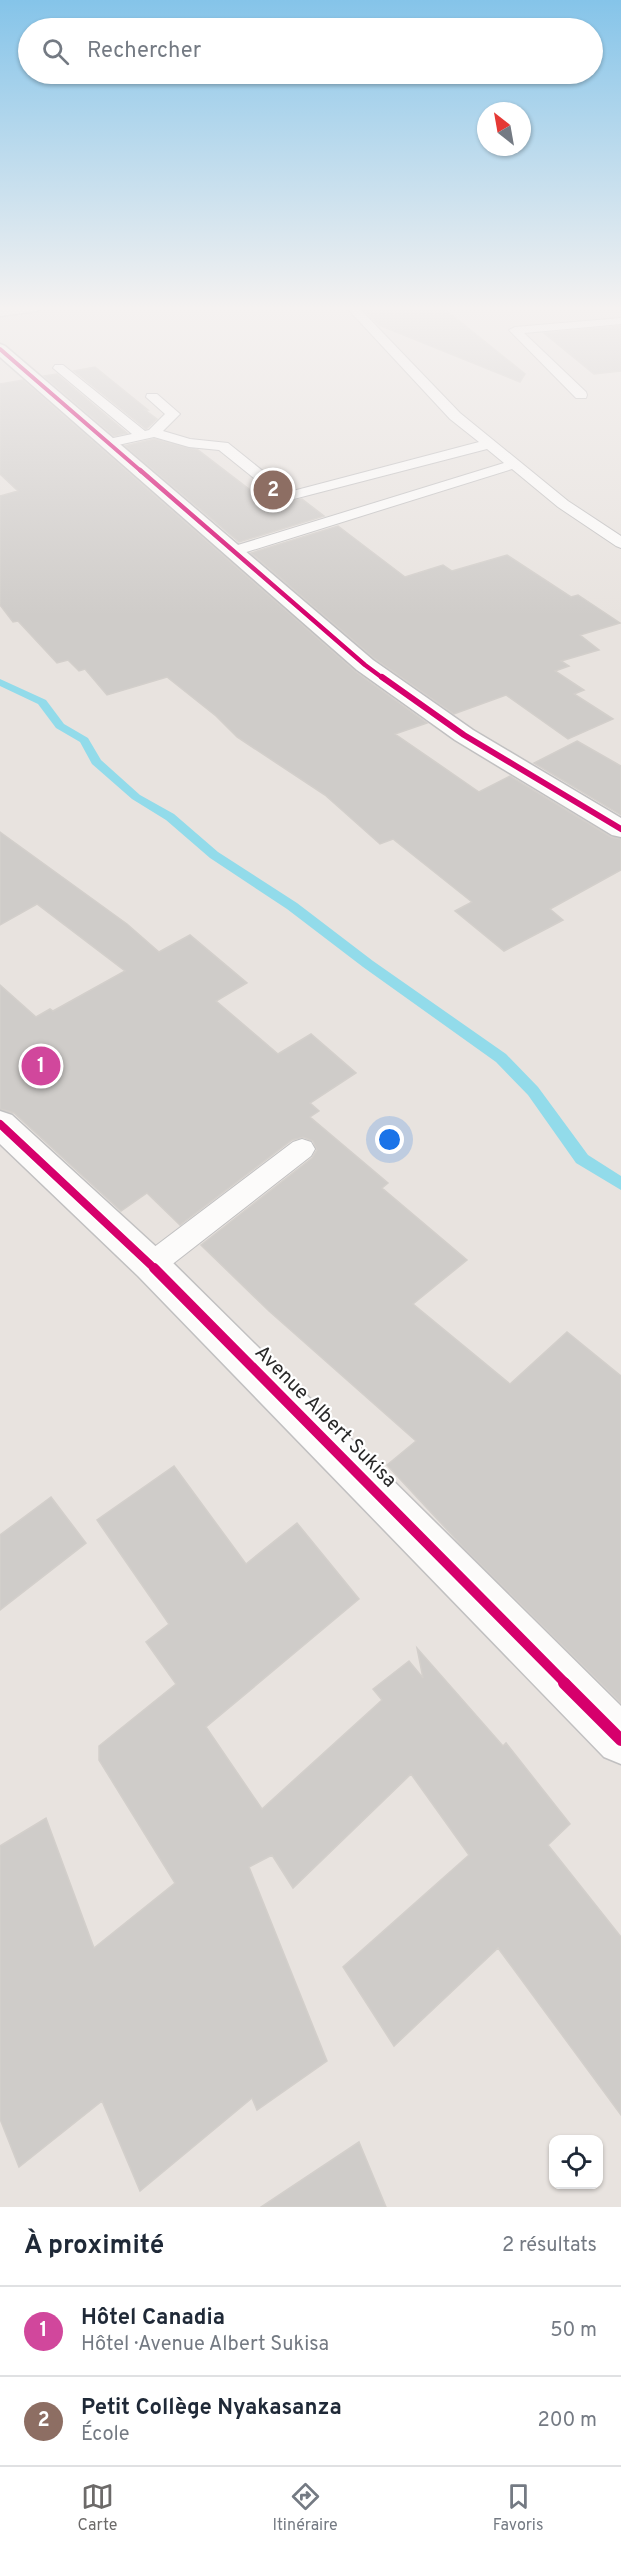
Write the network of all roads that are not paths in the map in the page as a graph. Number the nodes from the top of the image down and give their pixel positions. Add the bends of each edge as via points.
1 (70, 410) edge
2 (116, 410) edge
3 (168, 410) edge
4 (449, 410) edge
5 (148, 434) junction
6 (109, 443) junction
7 (489, 444) junction
8 (514, 464) junction
9 (621, 543) edge
10 (234, 551) junction
11 (621, 829) edge
12 (0, 1124) edge
13 (302, 1149) dead end
14 (151, 1265) junction
15 (621, 1740) edge

1 - 6 street
2 - 5 lane
3 - 5 lane via 173,414
4 - 7 lane
5 - 6 lane
5 - 7 lane via 189,444 223,446 286,496
6 - 10 street
7 - 8 lane
8 - 9 lane via 563,504
8 - 10 lane
10 - 11 street via 365,665 464,735
12 - 14 street, Avenue Albert Sukisa
13 - 14 lane
14 - 15 street, Avenue Albert Sukisa

